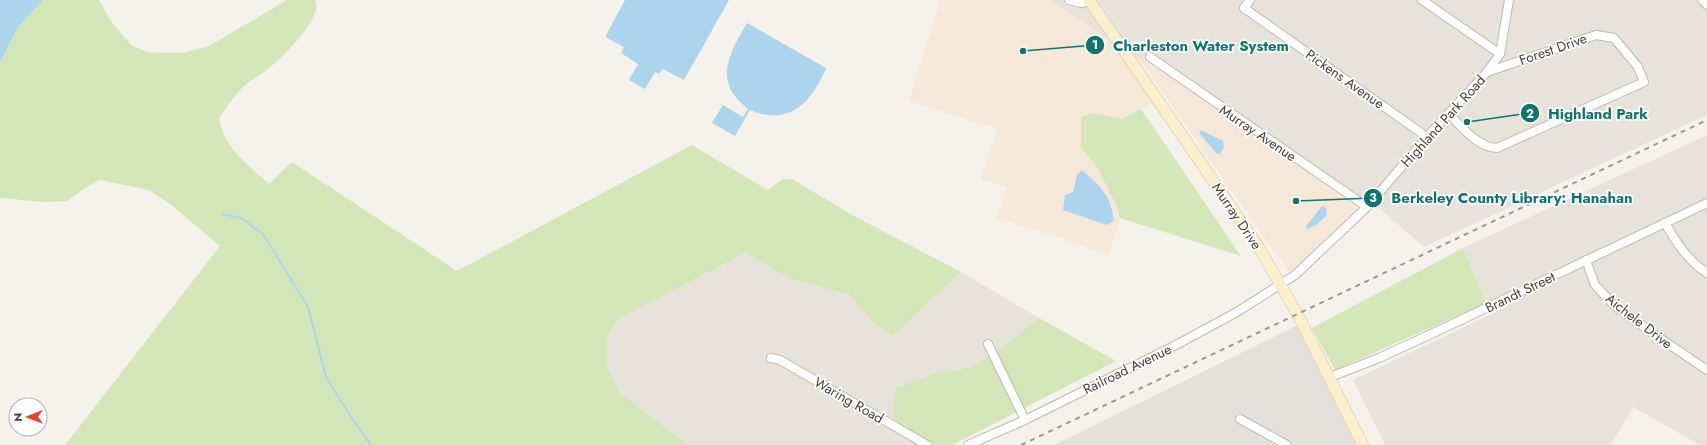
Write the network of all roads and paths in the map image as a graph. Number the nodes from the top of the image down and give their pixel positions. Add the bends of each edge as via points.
1 (1069, 0) edge
2 (1089, 0) edge
3 (1250, 0) edge
4 (1422, 0) edge
5 (1509, 0) edge
6 (1702, 0) edge
7 (1707, 5) edge
8 (1500, 54) junction
9 (1150, 57) dead end
10 (1487, 72) junction
11 (1449, 114) junction
12 (1427, 137) junction
13 (1707, 203) edge
14 (1367, 207) junction
15 (1665, 223) junction
16 (1586, 260) junction
17 (1707, 274) edge
18 (1280, 285) junction
19 (988, 344) dead end
20 (771, 358) dead end
21 (1707, 370) edge
22 (1330, 377) junction
23 (1240, 419) dead end
24 (1025, 420) junction
25 (927, 445) edge
26 (968, 445) edge
27 (1287, 445) edge
28 (1363, 445) edge

1 - 2 street via 1081,3
2 - 18 street, Murray Drive via 1258,246
3 - 12 street, Pickens Avenue via 1244,8
4 - 8 street
5 - 8 street
6 - 7 street
8 - 10 street, Highland Park Road
9 - 14 street, Murray Avenue
10 - 11 street, Highland Park Road
10 - 11 street, Forest Drive via 1596,35 1614,38 1638,67 1644,82 1497,148 1488,147 1469,134
11 - 12 street, Highland Park Road
12 - 14 street, Highland Park Road
13 - 15 street, Brandt Street
14 - 18 street, Highland Park Road via 1319,254
15 - 16 street, Brandt Street
15 - 17 street via 1688,257
16 - 21 street, Aichele Drive via 1595,285 1615,306
16 - 22 street, Brandt Street via 1379,358
18 - 22 street, Murray Drive
18 - 24 street, Railroad Avenue via 1176,345
19 - 24 street
20 - 25 street, Waring Road via 780,360
22 - 28 street, Murray Drive
23 - 27 street
24 - 26 street, Railroad Avenue

